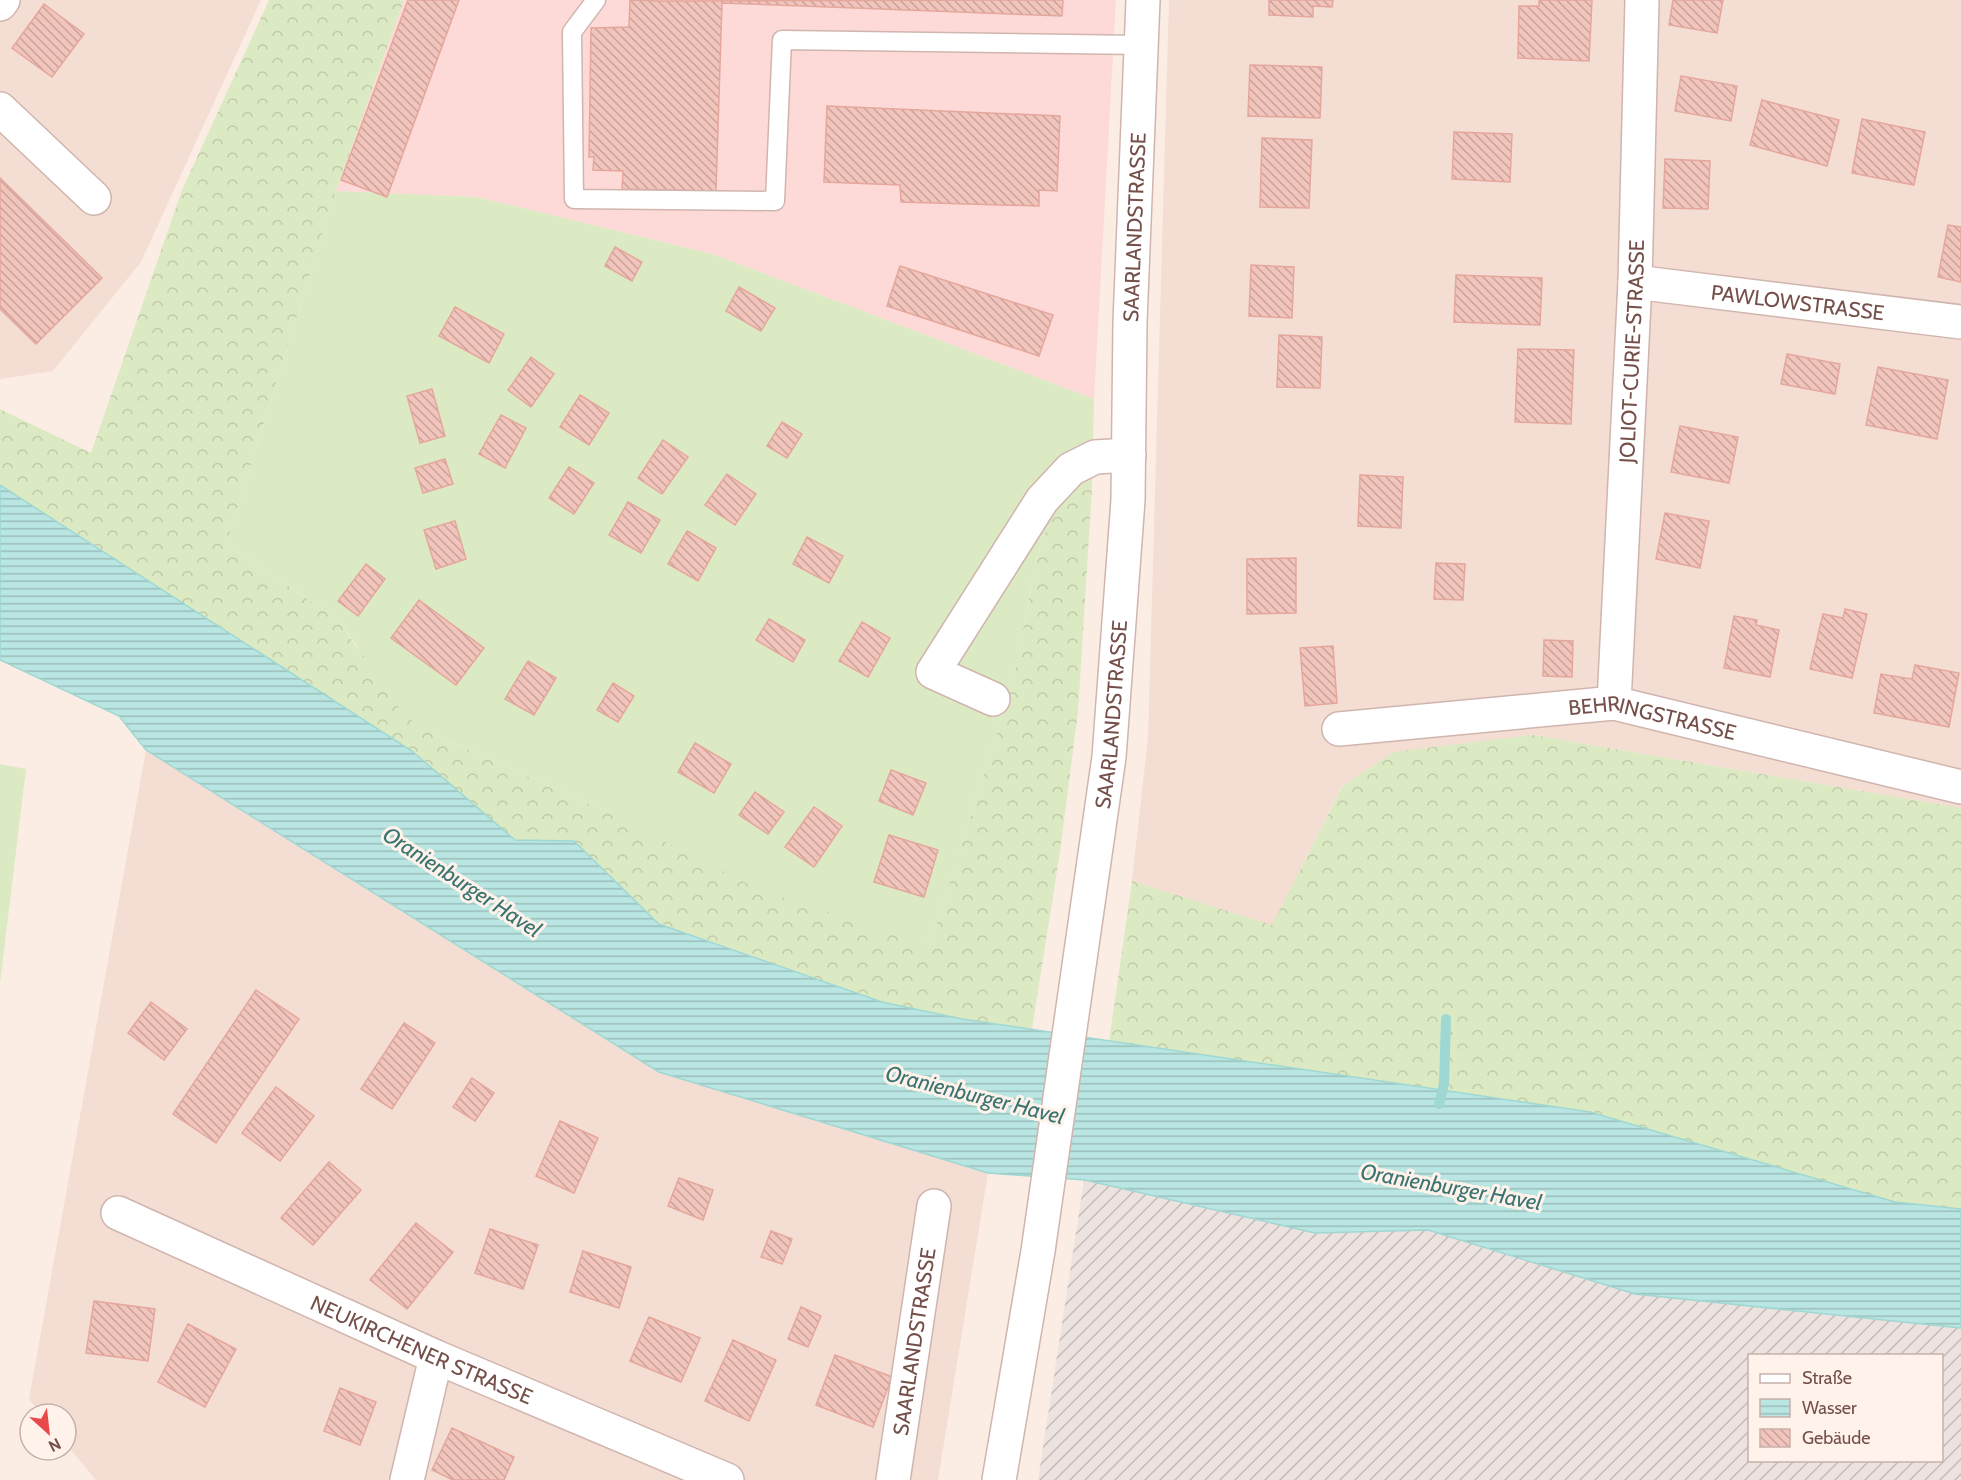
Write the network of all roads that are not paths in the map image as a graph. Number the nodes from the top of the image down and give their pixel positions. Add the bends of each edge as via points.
1 (3, 0) edge
2 (596, 0) edge
3 (1143, 0) edge
4 (1642, 0) edge
5 (0, 4) edge
6 (1141, 45) junction
7 (0, 110) edge
8 (94, 198) dead end
9 (1635, 282) junction
10 (1961, 322) edge
11 (1129, 455) junction
12 (993, 699) dead end
13 (1614, 703) junction
14 (1339, 729) dead end
15 (1961, 787) edge
16 (934, 1206) dead end
17 (118, 1213) dead end
18 (436, 1357) junction
19 (407, 1480) edge
20 (727, 1480) edge
21 (893, 1480) edge
22 (999, 1480) edge

1 - 5 street
2 - 6 lane via 572,32 574,199 775,201 782,40
3 - 6 street, SAARLANDSTRASSE
4 - 9 street, JOLIOT-CURIE-STRASSE
6 - 11 street, SAARLANDSTRASSE
7 - 8 street
9 - 10 street, PAWLOWSTRASSE
9 - 13 street, JOLIOT-CURIE-STRASSE
11 - 12 street via 1095,457 1071,469 1042,500 933,672
11 - 22 street, SAARLANDSTRASSE via 1109,757 1038,1251
13 - 14 street, BEHRINGSTRASSE
13 - 15 street, BEHRINGSTRASSE
16 - 21 street, SAARLANDSTRASSE
17 - 18 street, NEUKIRCHENER STRASSE
18 - 19 street
18 - 20 street, NEUKIRCHENER STRASSE

